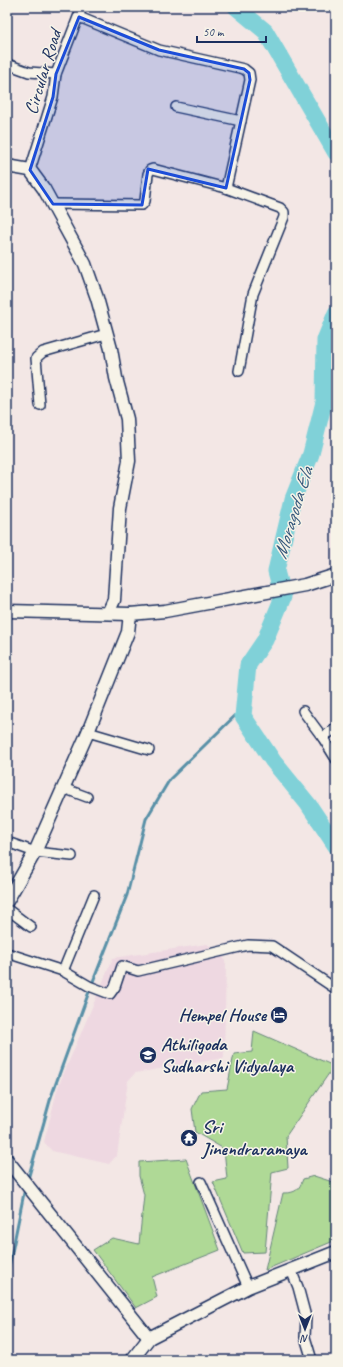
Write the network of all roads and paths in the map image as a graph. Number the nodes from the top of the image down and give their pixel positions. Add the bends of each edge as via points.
1 (82, 7) edge
2 (79, 17) junction
3 (7, 64) edge
4 (56, 74) junction
5 (176, 107) dead end
6 (241, 121) junction
7 (7, 166) edge
8 (30, 170) junction
9 (226, 188) junction
10 (53, 204) junction
11 (106, 334) junction
12 (239, 371) dead end
13 (40, 405) dead end
14 (336, 575) edge
15 (7, 611) edge
16 (108, 613) junction
17 (130, 614) junction
18 (303, 711) dead end
19 (336, 727) edge
20 (88, 732) junction
21 (323, 738) junction
22 (149, 750) dead end
23 (336, 759) edge
24 (63, 788) junction
25 (87, 797) dead end
26 (7, 842) edge
27 (35, 852) junction
28 (72, 856) dead end
29 (94, 895) dead end
30 (7, 901) edge
31 (7, 909) edge
32 (31, 927) dead end
33 (7, 953) edge
34 (63, 971) junction
35 (336, 989) edge
36 (7, 1160) edge
37 (201, 1182) dead end
38 (336, 1252) edge
39 (290, 1270) junction
40 (248, 1287) junction
41 (149, 1338) junction
42 (132, 1360) edge
43 (312, 1360) edge

1 - 2 street, Circular Road
2 - 4 street, Circular Road
2 - 6 street via 159,50 244,69 249,73 250,80
3 - 4 street via 29,72
4 - 8 street, Circular Road via 53,96
5 - 6 street
6 - 9 street
7 - 8 street
8 - 10 street
9 - 10 street via 153,169 148,174 145,201 142,206
9 - 12 street via 280,208 284,212 253,294
10 - 11 street via 85,264
11 - 13 street via 43,352 36,358
11 - 16 street via 127,419 129,461 120,508 114,600
14 - 17 street via 305,585 258,594 165,611
15 - 16 street
16 - 17 street
17 - 20 street via 128,632
18 - 21 street
19 - 21 street
20 - 22 street
20 - 24 street
21 - 23 street
24 - 25 street
24 - 27 street
26 - 27 street
27 - 28 street
27 - 30 street
29 - 34 street
31 - 32 street
33 - 34 street
34 - 35 street via 89,986 110,994 122,966 138,971 248,945 272,946
36 - 41 street
37 - 40 street
38 - 39 street
39 - 40 street
39 - 43 street via 298,1286 306,1318 305,1337
40 - 41 street
41 - 42 street

